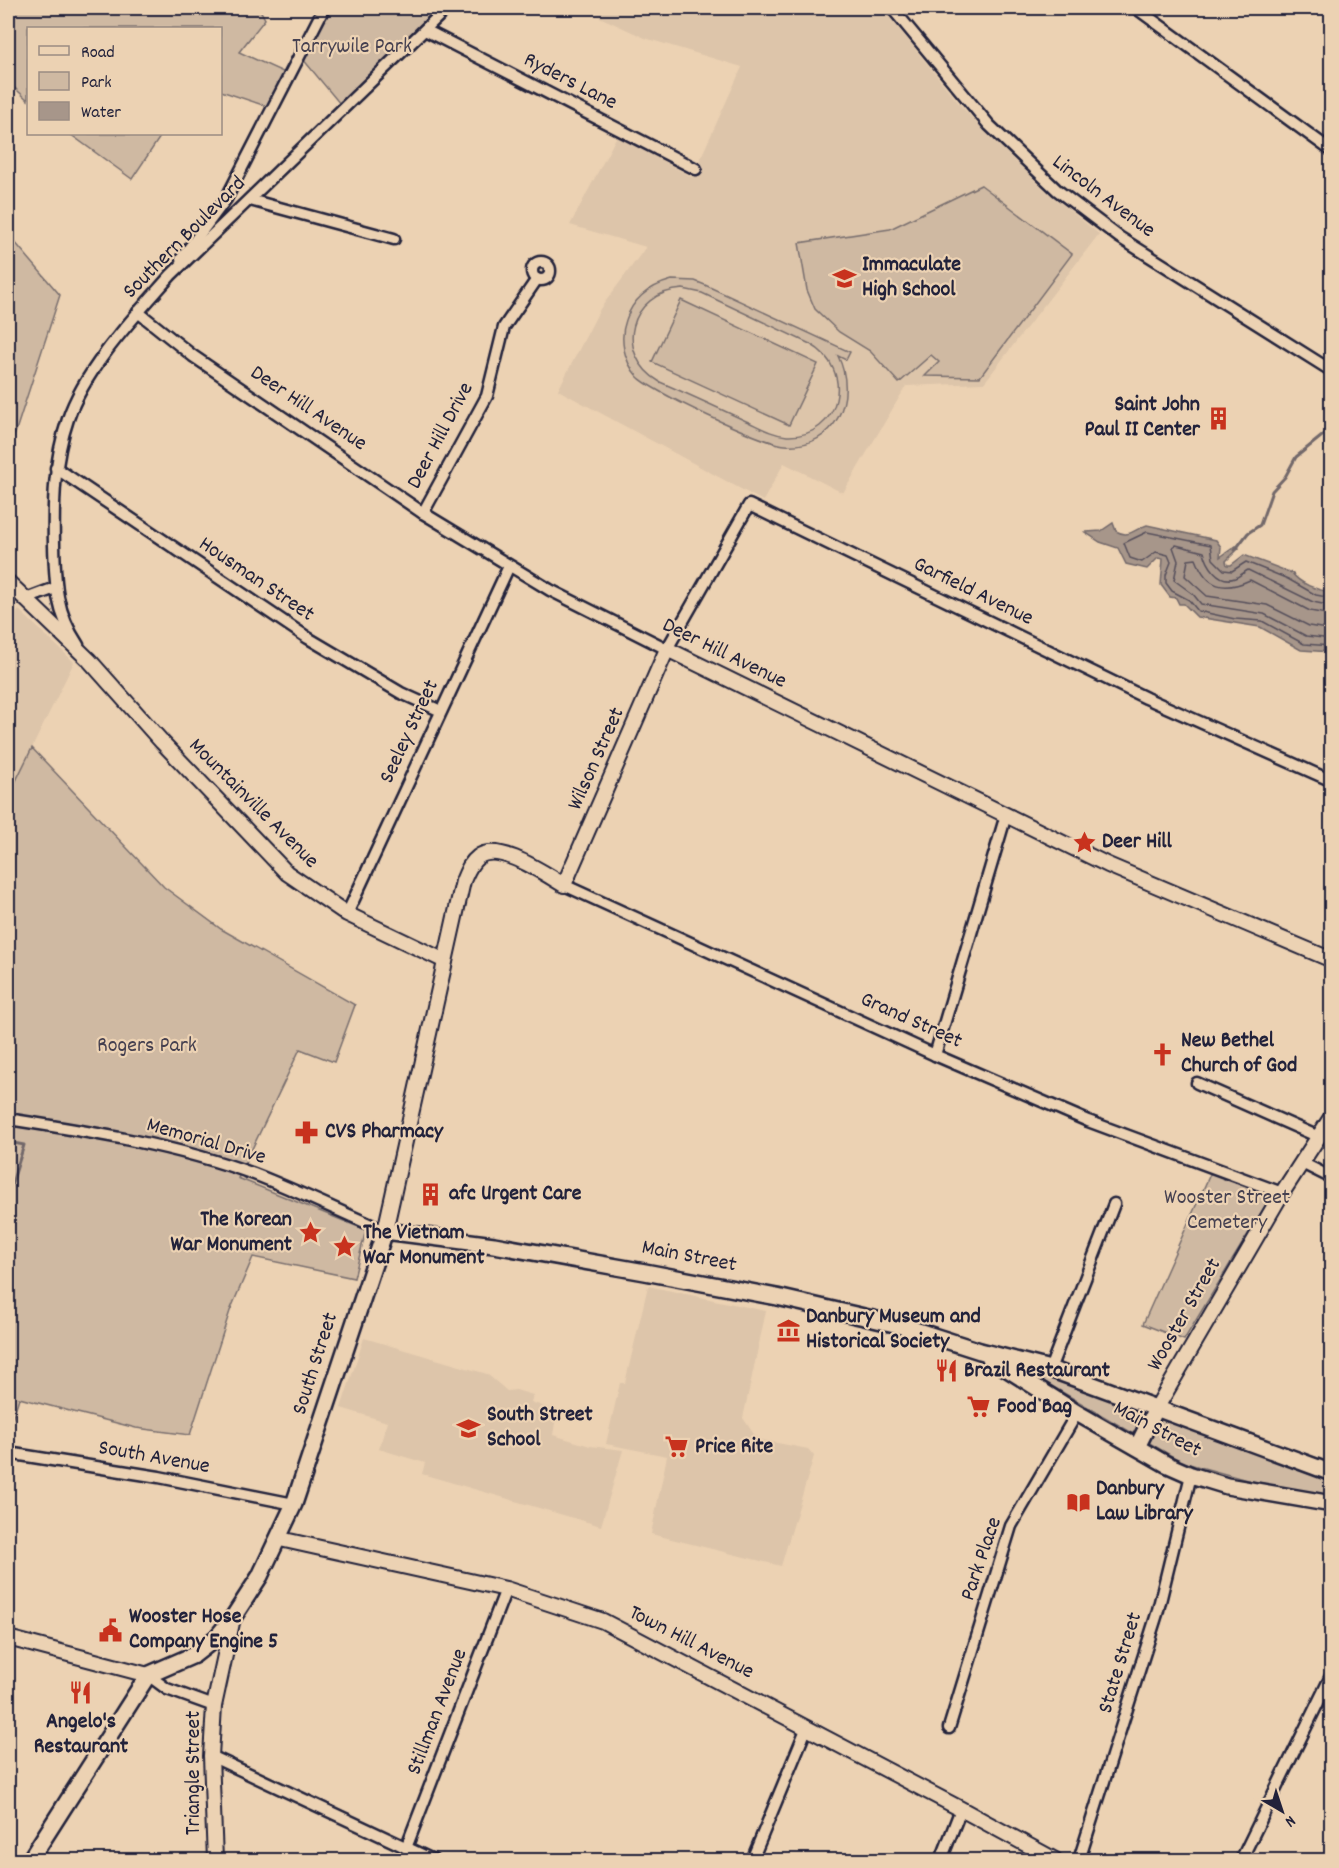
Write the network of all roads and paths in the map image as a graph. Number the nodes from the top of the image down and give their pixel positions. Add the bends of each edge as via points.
1 (324, 8) edge
2 (447, 8) edge
3 (892, 8) edge
4 (1136, 8) edge
5 (425, 30) junction
6 (1332, 151) edge
7 (696, 169) dead end
8 (250, 200) junction
9 (394, 239) dead end
10 (171, 275) junction
11 (537, 279) dead end
12 (138, 312) junction
13 (1332, 371) edge
14 (56, 468) junction
15 (423, 513) junction
16 (509, 566) junction
17 (8, 582) edge
18 (55, 588) junction
19 (26, 599) junction
20 (667, 649) junction
21 (89, 660) junction
22 (441, 711) junction
23 (1332, 781) edge
24 (1006, 816) junction
25 (531, 867) joint
26 (564, 885) junction
27 (347, 914) junction
28 (1332, 960) edge
29 (446, 961) junction
30 (935, 1055) junction
31 (1197, 1083) dead end
32 (1332, 1116) edge
33 (8, 1119) edge
34 (1319, 1137) junction
35 (1302, 1163) junction
36 (1332, 1178) edge
37 (1282, 1193) junction
38 (1114, 1204) dead end
39 (385, 1231) junction
40 (980, 1351) junction
41 (1050, 1369) junction
42 (1156, 1409) junction
43 (1077, 1413) junction
44 (1137, 1447) junction
45 (8, 1453) edge
46 (1332, 1473) edge
47 (1191, 1475) junction
48 (294, 1504) junction
49 (1332, 1504) edge
50 (280, 1539) junction
51 (506, 1589) junction
52 (234, 1616) junction
53 (8, 1638) edge
54 (1332, 1674) edge
55 (148, 1675) junction
56 (214, 1706) junction
57 (807, 1727) junction
58 (949, 1728) dead end
59 (211, 1756) junction
60 (962, 1809) junction
61 (406, 1848) junction
62 (30, 1860) edge
63 (215, 1860) edge
64 (433, 1860) edge
65 (752, 1860) edge
66 (941, 1860) edge
67 (1055, 1860) edge
68 (1079, 1860) edge
69 (1240, 1860) edge

1 - 10 street via 225,199
2 - 5 street, Southern Boulevard
3 - 13 street, Lincoln Avenue via 989,125 1057,190 1122,239
4 - 6 street
5 - 7 street, Ryders Lane
5 - 8 street, Southern Boulevard
8 - 9 street
8 - 10 street, Southern Boulevard
10 - 12 street, Southern Boulevard
11 - 15 street, Deer Hill Drive via 504,327 487,396
12 - 14 street, Southern Boulevard via 82,389 68,417
12 - 15 street, Deer Hill Avenue via 193,356
14 - 18 street, Southern Boulevard
14 - 22 street, Housman Street via 308,638 401,693
15 - 16 street, Deer Hill Avenue
16 - 20 street, Deer Hill Avenue
16 - 22 street, Seeley Street
17 - 19 street, Mountainville Avenue
18 - 19 street
18 - 21 street, Southern Boulevard via 63,619
19 - 21 street, Mountainville Avenue
20 - 23 street, Garfield Avenue via 749,505 1146,698
20 - 24 street, Deer Hill Avenue
20 - 26 street, Wilson Street
21 - 27 street, Mountainville Avenue via 267,854 289,875
22 - 27 street, Seeley Street
24 - 28 street, Deer Hill Avenue via 1181,898
24 - 30 street
25 - 26 street, Grand Street
25 - 29 street, South Street via 492,851 479,855 463,881
26 - 30 street, Grand Street
27 - 29 street, Mountainville Avenue
29 - 39 street, South Street
30 - 37 street, Grand Street via 1088,1120
31 - 34 street
32 - 34 street, Wooster Street
33 - 39 street, Memorial Drive via 140,1142 199,1157 254,1174
34 - 35 street, Wooster Street
35 - 36 street
35 - 37 street, Wooster Street
37 - 42 street, Wooster Street
38 - 41 street
39 - 40 main road, Main Street via 494,1245 777,1297 899,1325
39 - 48 main road, South Street
40 - 41 main road, Main Street
40 - 43 main road, Main Street
41 - 42 main road, Main Street
42 - 44 main road, Wooster Street
42 - 46 main road, Main Street
43 - 44 main road, Main Street
43 - 58 street, Park Place via 1011,1526
44 - 47 main road, Main Street
45 - 48 street, South Avenue
47 - 49 main road, Main Street
47 - 68 street, State Street via 1157,1614
48 - 50 main road, South Street
50 - 51 street, Town Hill Avenue
50 - 52 main road, South Street
51 - 57 street, Town Hill Avenue via 603,1621
51 - 61 street, Stillman Avenue
52 - 55 main road, South Street via 194,1655
52 - 56 street, Triangle Street
53 - 55 street
54 - 69 street
55 - 56 street via 167,1689
55 - 62 main road
56 - 59 street, Triangle Street
57 - 60 street, Town Hill Avenue
57 - 65 street
59 - 61 street
59 - 63 street, Triangle Street
60 - 66 street
60 - 67 street, Town Hill Avenue
61 - 64 street

